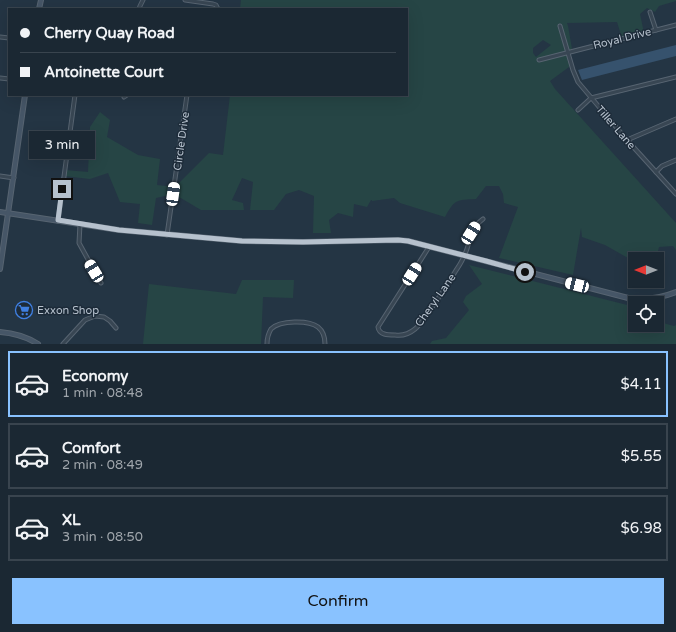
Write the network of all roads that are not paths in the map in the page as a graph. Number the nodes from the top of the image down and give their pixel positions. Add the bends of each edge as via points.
1 (185, 0) edge
2 (218, 8) edge
3 (650, 12) dead end
4 (676, 25) edge
5 (560, 26) dead end
6 (656, 30) junction
7 (568, 52) junction
8 (539, 60) dead end
9 (676, 77) edge
10 (25, 96) edge
11 (75, 96) edge
12 (186, 96) edge
13 (591, 98) junction
14 (578, 110) dead end
15 (676, 120) edge
16 (627, 140) junction
17 (676, 160) edge
18 (656, 172) junction
19 (0, 176) edge
20 (14, 178) junction
21 (676, 194) edge
22 (0, 212) edge
23 (9, 213) junction
24 (58, 220) junction
25 (483, 220) dead end
26 (80, 224) junction
27 (167, 235) junction
28 (2, 246) edge
29 (429, 247) junction
30 (465, 256) junction
31 (0, 270) edge
32 (101, 283) dead end
33 (676, 292) edge
34 (116, 328) dead end
35 (0, 332) edge
36 (38, 344) edge
37 (63, 344) edge
38 (267, 344) edge
39 (325, 344) edge

1 - 2 street via 213,4
3 - 6 street
4 - 6 street, Royal Drive
5 - 7 street, Tiller Lane
6 - 7 street, Royal Drive
7 - 8 street
7 - 13 street, Tiller Lane via 578,82
9 - 13 street
10 - 20 street
11 - 24 street
12 - 27 street, Circle Drive
13 - 14 street
13 - 16 street, Tiller Lane
15 - 16 street
16 - 18 street, Tiller Lane
17 - 18 street via 662,166
18 - 21 street, Tiller Lane
19 - 20 street
20 - 23 street
22 - 23 street
23 - 24 street
23 - 28 street
24 - 26 street
25 - 30 street via 476,224 471,233
26 - 27 street
26 - 32 street via 81,247
27 - 29 street via 257,242 398,240
28 - 31 street
29 - 30 street
29 - 30 street, Cheryl Lane via 378,327 380,333 397,336 414,330 439,298
30 - 33 street via 642,300 656,299
34 - 37 street via 110,320 95,316 85,320
35 - 36 street via 16,334
38 - 39 street via 270,330 286,322 313,324 322,331

